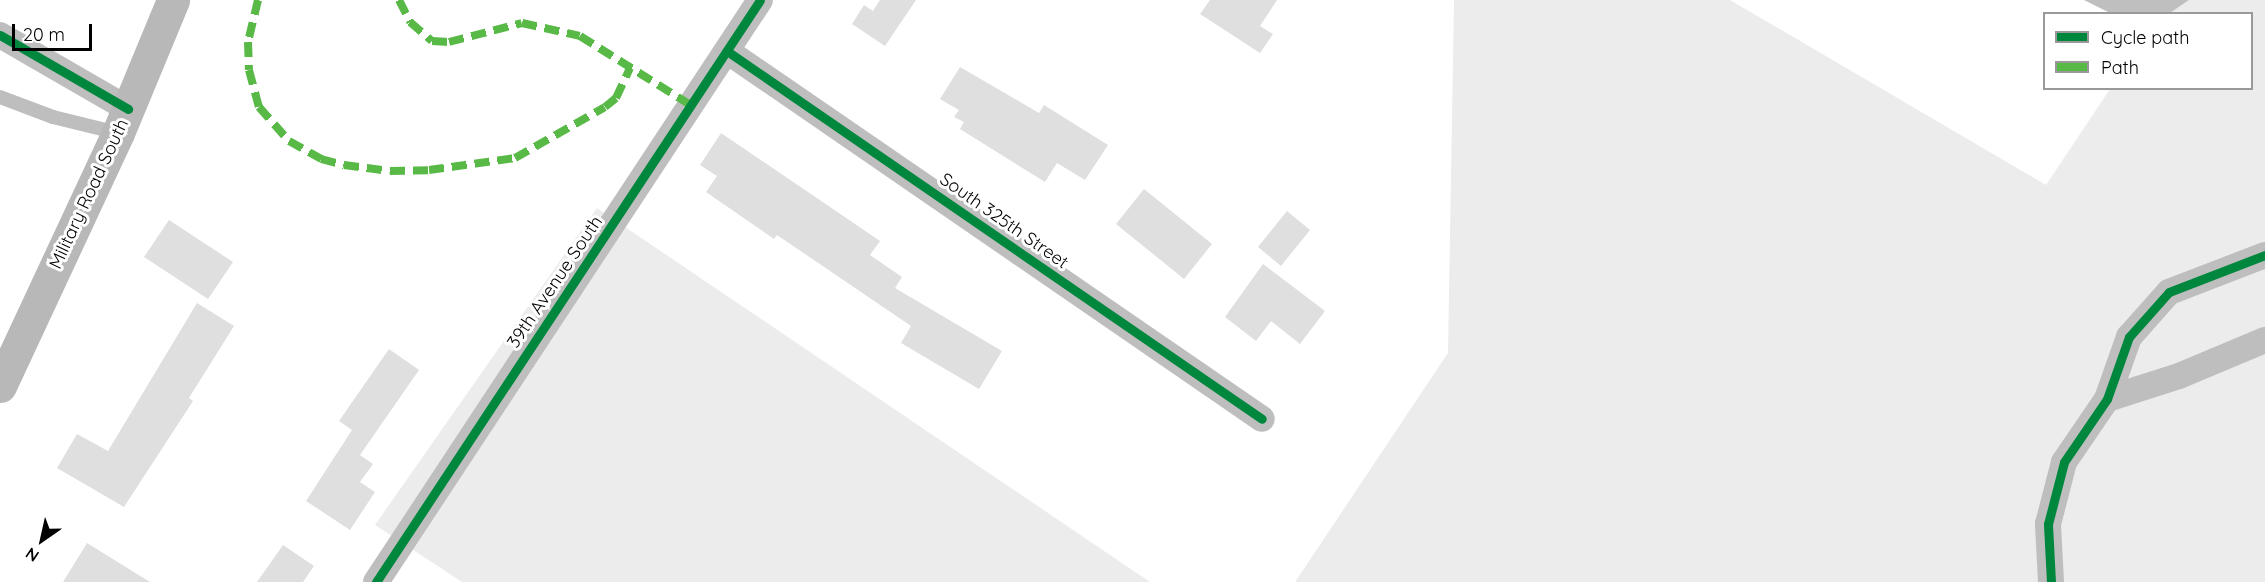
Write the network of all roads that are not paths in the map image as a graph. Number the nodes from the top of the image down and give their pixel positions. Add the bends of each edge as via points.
1 (173, 0) edge
2 (760, 0) edge
3 (0, 35) edge
4 (727, 51) junction
5 (0, 98) edge
6 (123, 121) junction
7 (2265, 255) edge
8 (2265, 340) edge
9 (0, 386) edge
10 (2107, 399) junction
11 (1262, 419) dead end
12 (376, 582) edge
13 (2052, 582) edge

1 - 6 main road, Military Road South
2 - 4 street, 39th Avenue South
3 - 6 street
4 - 11 street, South 325th Street
4 - 12 street, 39th Avenue South
5 - 6 lane via 53,117
6 - 9 main road, Military Road South
7 - 10 street via 2169,292 2128,337
8 - 10 street via 2180,376
10 - 13 street via 2064,462 2048,524

